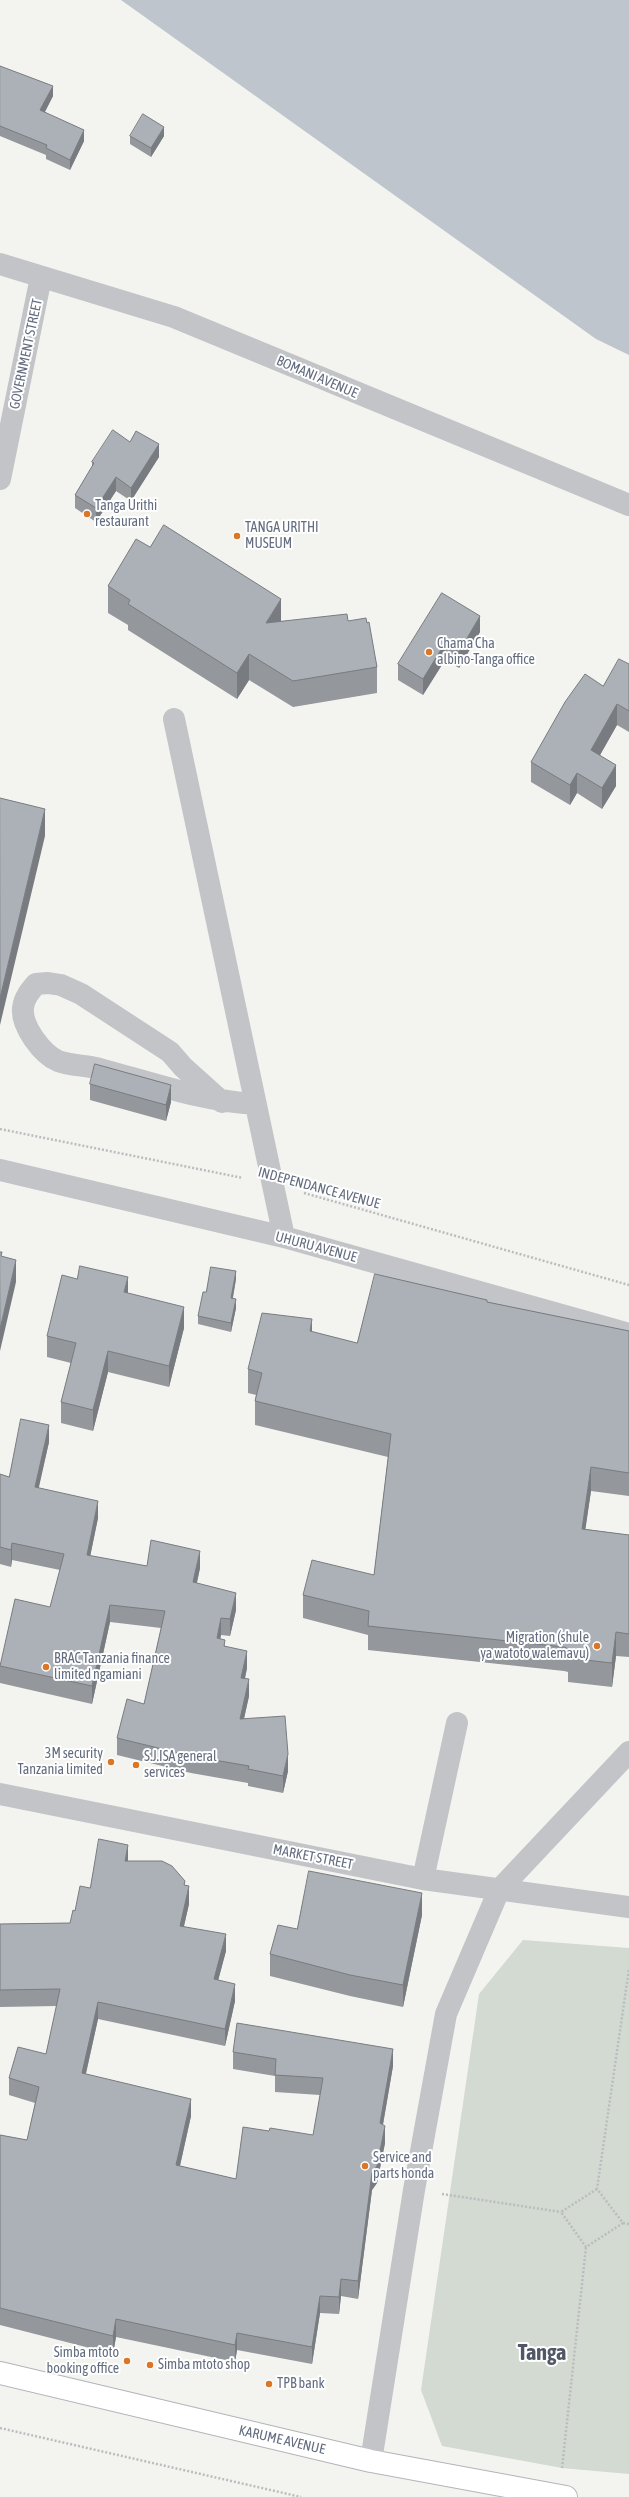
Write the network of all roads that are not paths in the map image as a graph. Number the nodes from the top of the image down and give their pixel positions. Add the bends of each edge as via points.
1 (0, 264) edge
2 (42, 277) junction
3 (0, 479) edge
4 (629, 505) edge
5 (174, 719) dead end
6 (222, 1102) junction
7 (256, 1104) junction
8 (0, 1170) edge
9 (284, 1237) junction
10 (629, 1334) edge
11 (458, 1723) dead end
12 (629, 1752) edge
13 (0, 1794) edge
14 (423, 1878) junction
15 (499, 1890) junction
16 (629, 1907) edge
17 (0, 2373) edge
18 (371, 2460) junction
19 (559, 2497) edge

1 - 2 street, BOMANI AVENUE
2 - 3 street, GOVERNMENT STREET
2 - 4 street, BOMANI AVENUE via 174,317
5 - 7 street
6 - 6 street via 58,1060 36,1042 25,1023 23,1008 27,995 36,984 48,983 61,985 80,994 170,1052
6 - 7 street
7 - 9 street
8 - 9 street, UHURU AVENUE
9 - 10 street, UHURU AVENUE
11 - 14 street
12 - 15 street
13 - 14 street, MARKET STREET
14 - 15 street, MARKET STREET
15 - 16 street, MARKET STREET
15 - 18 street via 446,2014 414,2190
17 - 18 main road, KARUME AVENUE
18 - 19 main road, KARUME AVENUE

